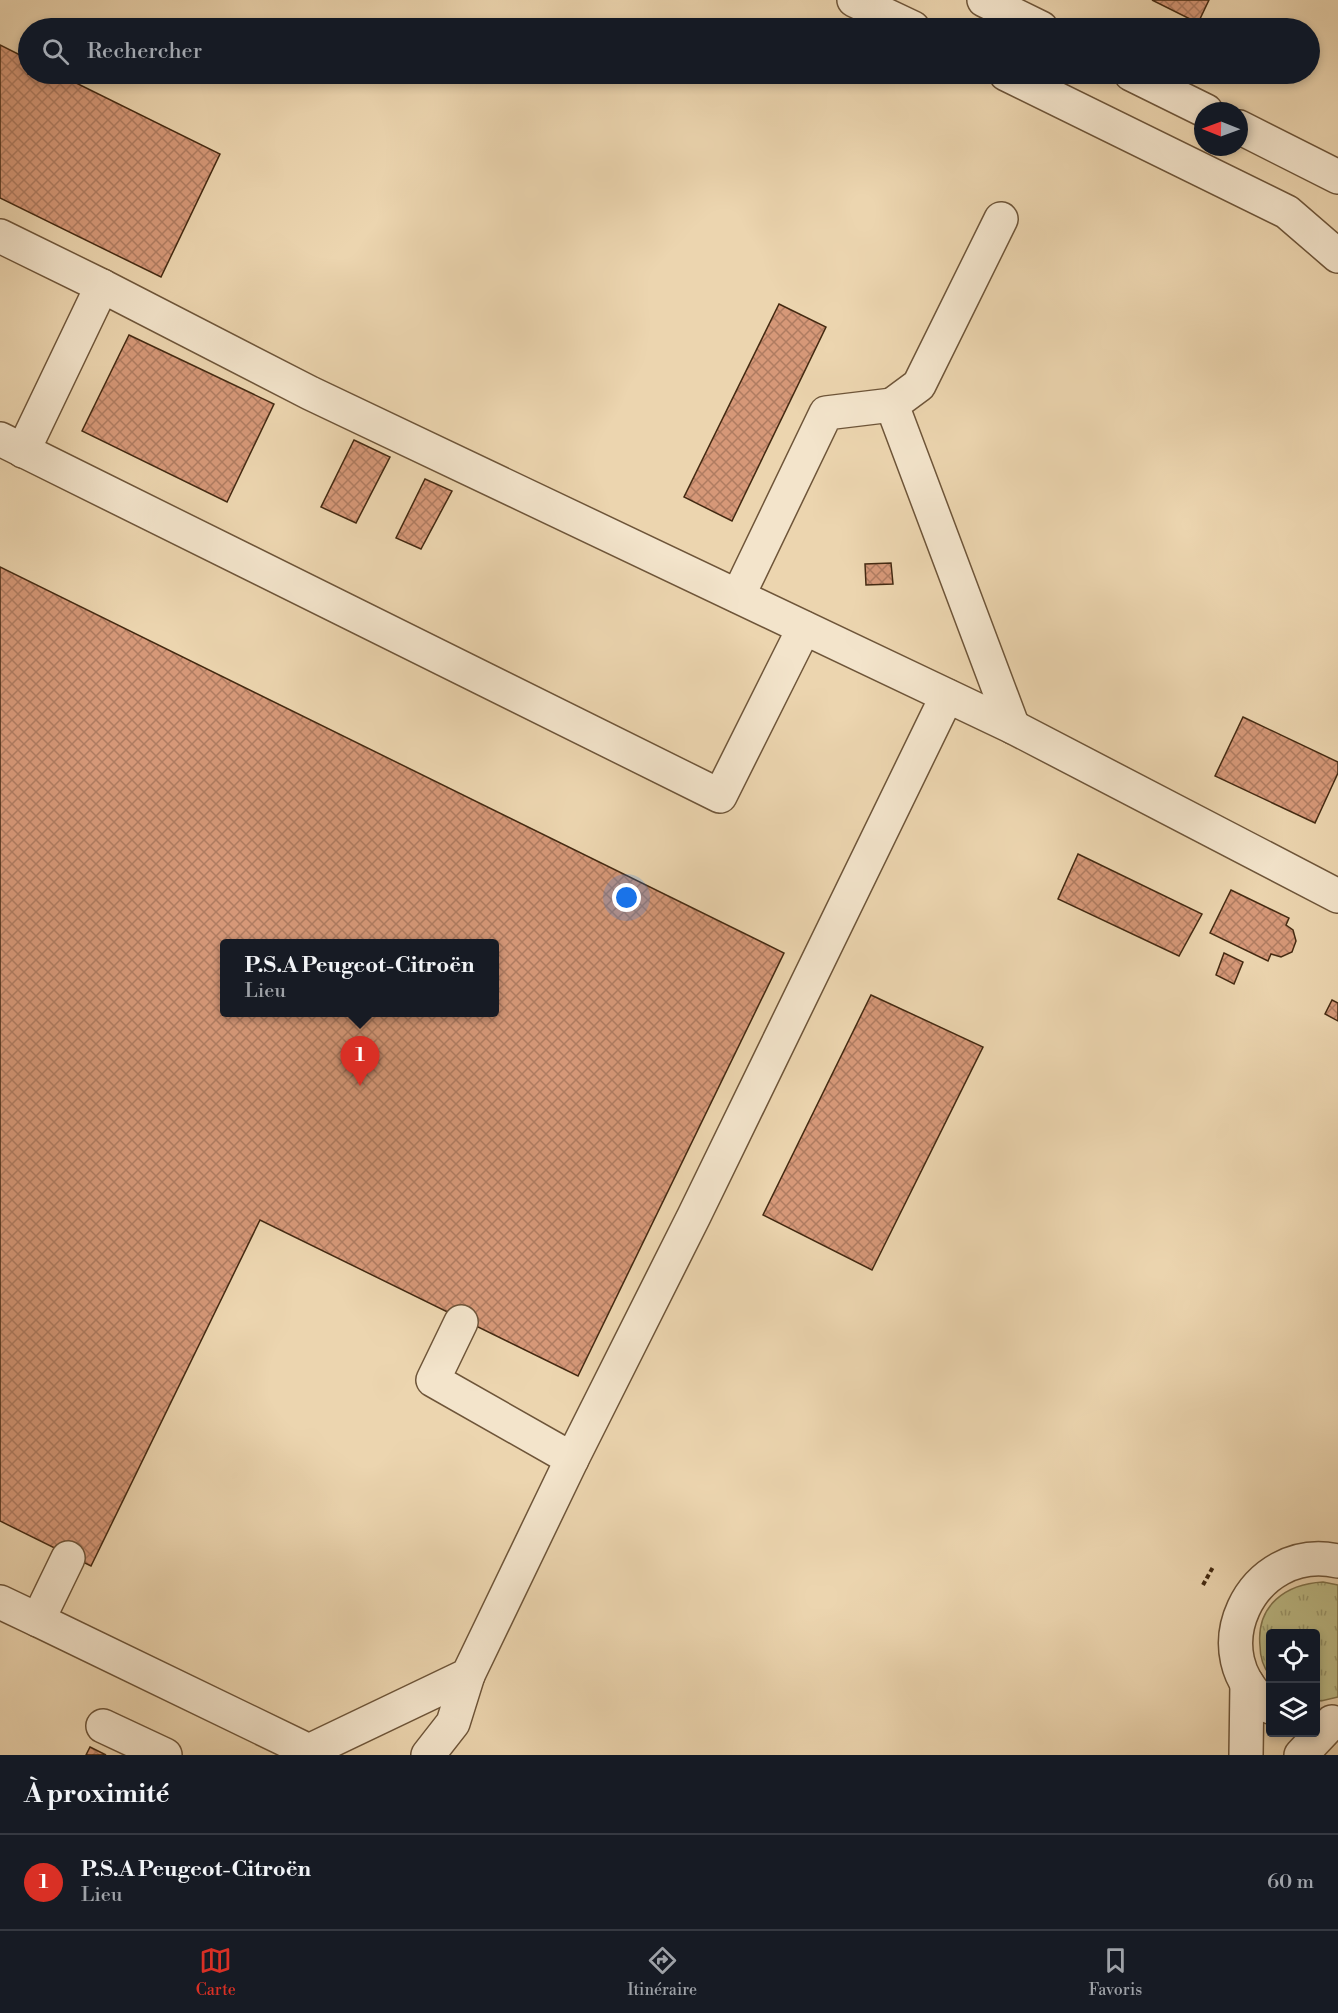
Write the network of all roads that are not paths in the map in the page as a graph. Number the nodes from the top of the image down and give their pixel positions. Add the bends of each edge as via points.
1 (854, 0) edge
2 (984, 0) edge
3 (892, 18) edge
4 (1021, 18) edge
5 (1026, 84) edge
6 (1151, 84) edge
7 (1194, 105) edge
8 (1248, 132) edge
9 (1338, 177) edge
10 (1001, 219) dead end
11 (0, 236) edge
12 (1338, 256) edge
13 (102, 286) junction
14 (892, 405) junction
15 (12, 445) edge
16 (738, 596) junction
17 (804, 628) junction
18 (947, 696) junction
19 (1013, 727) junction
20 (1338, 896) edge
21 (461, 1322) dead end
22 (572, 1459) junction
23 (1334, 1554) edge
24 (68, 1557) dead end
25 (0, 1602) edge
26 (38, 1620) junction
27 (468, 1675) junction
28 (1247, 1683) junction
29 (1266, 1704) edge
30 (1328, 1722) edge
31 (103, 1726) dead end
32 (318, 1753) edge
33 (165, 1755) edge
34 (428, 1755) edge
35 (1246, 1755) edge
36 (1301, 1755) edge

1 - 3 street
2 - 4 street
5 - 12 street via 1287,212
6 - 7 street
8 - 9 street
10 - 14 street via 919,385
11 - 13 street
13 - 15 street
13 - 16 street via 310,393
14 - 16 street via 826,412
14 - 19 street
15 - 17 street via 720,796
16 - 17 street
17 - 18 street
18 - 19 street
18 - 22 street
19 - 20 street
21 - 22 street via 433,1380
22 - 27 street
23 - 28 street via 1277,1569 1248,1597 1236,1635 1238,1660
24 - 26 street
25 - 26 street
26 - 32 street
27 - 32 street
27 - 34 street via 453,1723
28 - 29 street
28 - 35 street
30 - 36 street
31 - 33 street

